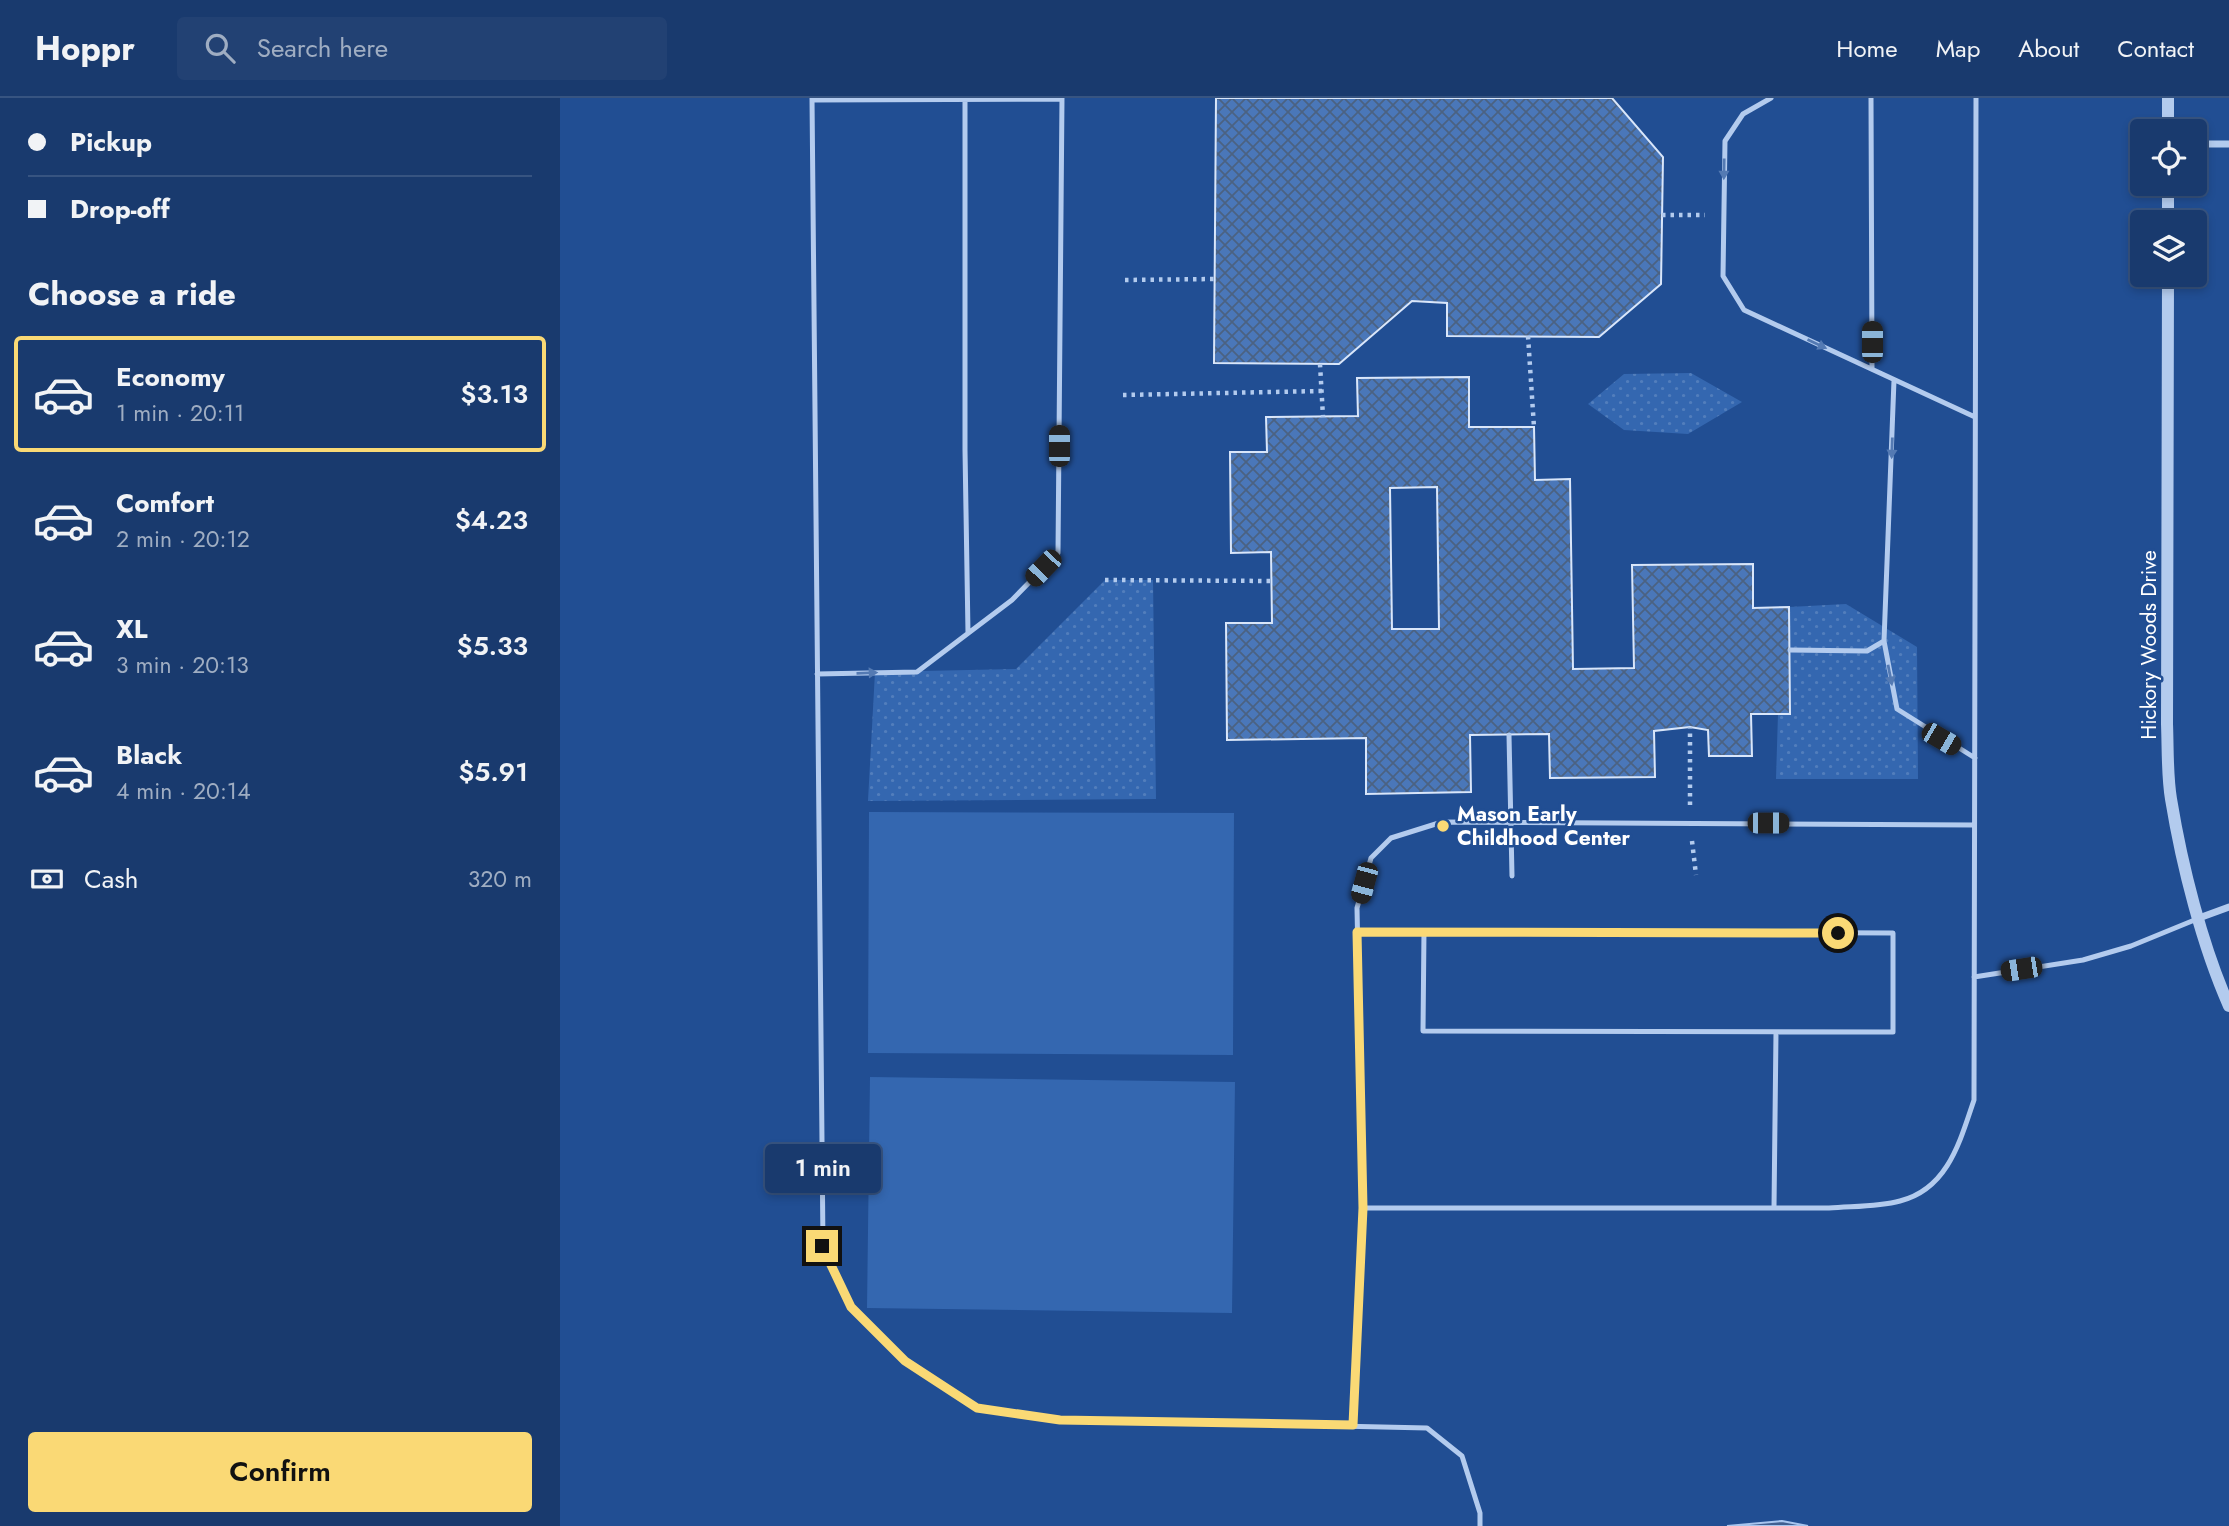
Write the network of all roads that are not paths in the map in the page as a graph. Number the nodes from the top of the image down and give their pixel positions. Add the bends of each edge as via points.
1 (1770, 98) edge
2 (1871, 98) edge
3 (1976, 98) edge
4 (2168, 98) edge
5 (812, 99) edge
6 (965, 99) edge
7 (1062, 99) edge
8 (2168, 119) edge
9 (2207, 144) edge
10 (2229, 144) edge
11 (2168, 287) edge
12 (1872, 369) junction
13 (1894, 380) junction
14 (1975, 417) junction
15 (968, 633) junction
16 (1884, 641) junction
17 (1790, 650) dead end
18 (817, 674) junction
19 (1509, 735) dead end
20 (1975, 758) junction
21 (1511, 822) junction
22 (1974, 825) junction
23 (1512, 876) dead end
24 (2229, 907) edge
25 (2199, 918) junction
26 (1424, 931) junction
27 (1357, 932) junction
28 (1974, 977) junction
29 (2229, 1006) edge
30 (1776, 1032) junction
31 (1363, 1208) junction
32 (1774, 1208) junction
33 (1353, 1425) junction
34 (1480, 1526) edge

1 -> 12 lane via 1743,114 1725,141 1723,276 1744,310
2 - 12 lane
3 - 14 lane
4 - 8 street
5 - 6 lane
5 - 18 lane
6 - 7 lane
6 - 15 lane
7 - 15 lane via 1058,552 1012,600
9 - 10 street
11 - 25 street, Hickory Woods Drive via 2167,724 2171,797
12 - 13 lane
13 - 14 lane
13 -> 16 lane
14 - 20 lane
18 -> 15 lane via 917,671
16 - 17 lane via 1867,651
16 -> 20 lane via 1897,709
18 - 33 lane via 822,1246 851,1307 905,1361 977,1408 1060,1420
19 - 21 lane
20 - 22 lane
21 - 22 lane
21 - 23 lane
21 - 27 lane via 1442,822 1391,838 1371,858 1357,908
22 - 28 lane
24 - 25 street
25 - 28 lane via 2083,960
25 - 29 street, Hickory Woods Drive
26 - 27 lane
26 - 30 lane via 1423,1031
26 - 30 lane via 1893,933 1893,1032
27 - 31 lane
28 - 32 lane via 1974,1100 1957,1149 1936,1183 1901,1201
30 - 32 lane
31 - 32 lane
31 - 33 lane
33 - 34 lane via 1427,1428 1462,1456

